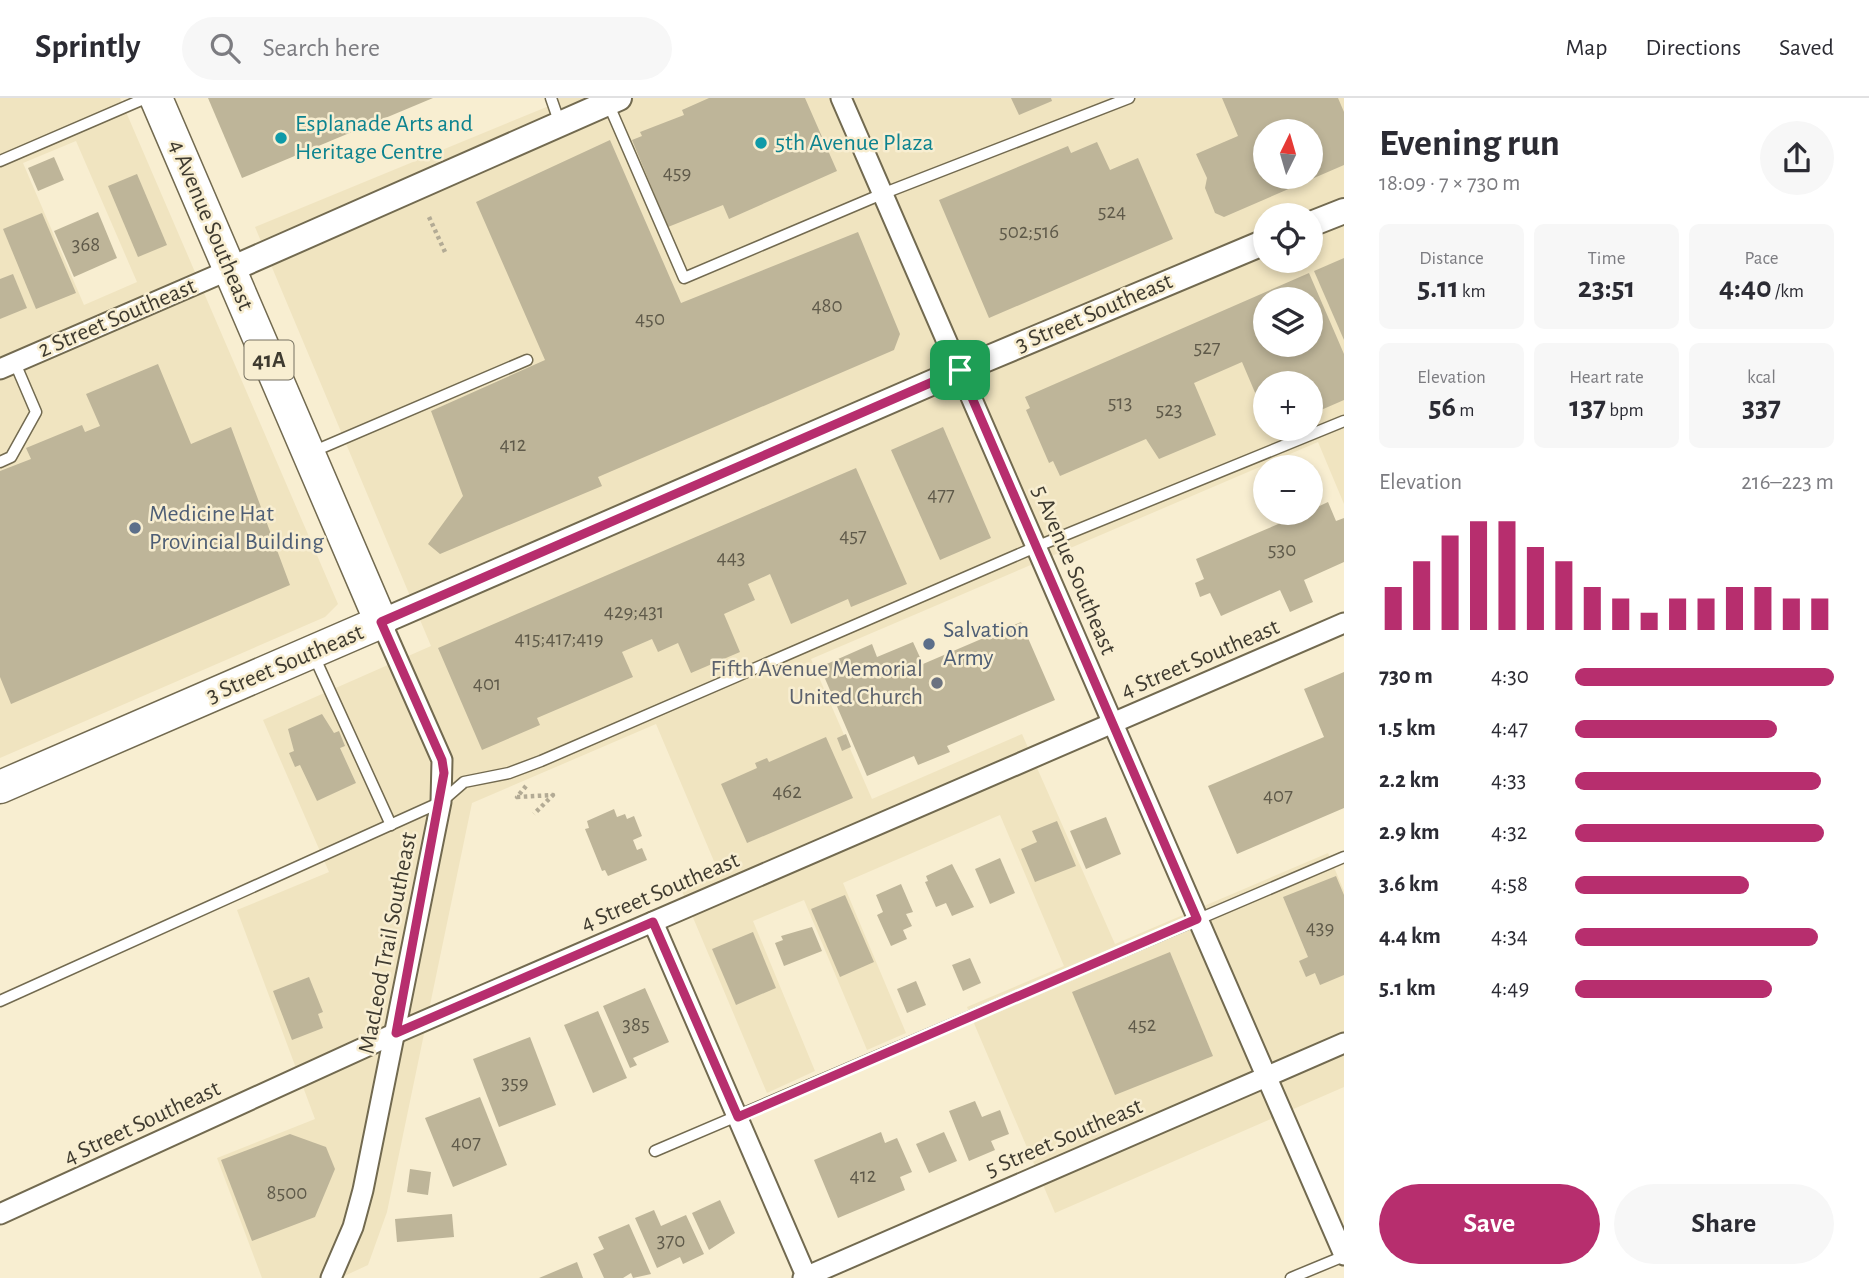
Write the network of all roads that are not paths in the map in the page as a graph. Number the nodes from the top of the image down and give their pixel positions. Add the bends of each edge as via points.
1 (146, 98) edge
2 (156, 98) edge
3 (551, 98) edge
4 (841, 98) edge
5 (1129, 98) edge
6 (613, 100) edge
7 (560, 124) junction
8 (0, 162) edge
9 (882, 194) junction
10 (1344, 211) edge
11 (1323, 219) edge
12 (1253, 247) edge
13 (229, 270) junction
14 (527, 360) dead end
15 (7, 366) edge
16 (960, 370) junction
17 (1344, 421) edge
18 (309, 453) junction
19 (0, 462) edge
20 (1038, 546) junction
21 (381, 622) junction
22 (1344, 623) edge
23 (312, 652) junction
24 (1114, 723) junction
25 (0, 787) edge
26 (441, 802) junction
27 (391, 824) junction
28 (1344, 857) edge
29 (1197, 919) junction
30 (653, 922) junction
31 (0, 1001) edge
32 (396, 1033) junction
33 (1344, 1043) edge
34 (1266, 1078) junction
35 (738, 1117) junction
36 (655, 1151) dead end
37 (0, 1214) edge
38 (1344, 1255) edge
39 (805, 1277) edge
40 (331, 1278) edge
41 (1291, 1278) edge

1 - 8 lane
2 - 13 main road, 4 Avenue Southeast / 41A
3 - 7 lane
4 - 9 street, 5 Avenue Southeast
5 - 9 lane
6 - 7 street, 2 Street Southeast
6 - 9 lane via 684,278
7 - 13 street, 2 Street Southeast
9 - 16 street, 5 Avenue Southeast
10 - 11 street
12 - 16 street, 3 Street Southeast
13 - 15 street, 2 Street Southeast
13 - 18 main road, 4 Avenue Southeast / 41A
14 - 18 lane
15 - 19 lane via 36,412 11,457
16 - 20 street, 5 Avenue Southeast
16 - 21 street, 3 Street Southeast
17 - 20 lane
18 - 21 main road, 4 Avenue Southeast / 41A
20 - 24 street, 5 Avenue Southeast
20 - 26 lane via 541,761 464,782
21 - 23 main road, 3 Street Southeast
21 - 26 street, MacLeod Trail Southeast via 442,760
22 - 24 street, 4 Street Southeast
23 - 25 main road, 3 Street Southeast
23 - 27 lane
24 - 29 street, 5 Avenue Southeast
24 - 30 street, 4 Street Southeast
26 - 27 lane
26 - 32 street, MacLeod Trail Southeast
27 - 31 lane
28 - 29 lane
29 - 34 street, 5 Avenue Southeast
29 - 35 lane
30 - 32 street, 4 Street Southeast
30 - 35 street
32 - 37 street, 4 Street Southeast
32 - 40 street, MacLeod Trail Southeast via 363,1191
33 - 34 street, 5 Street Southeast
34 - 38 street, 5 Avenue Southeast
34 - 39 street, 5 Street Southeast
35 - 36 lane
35 - 39 street
38 - 41 lane

